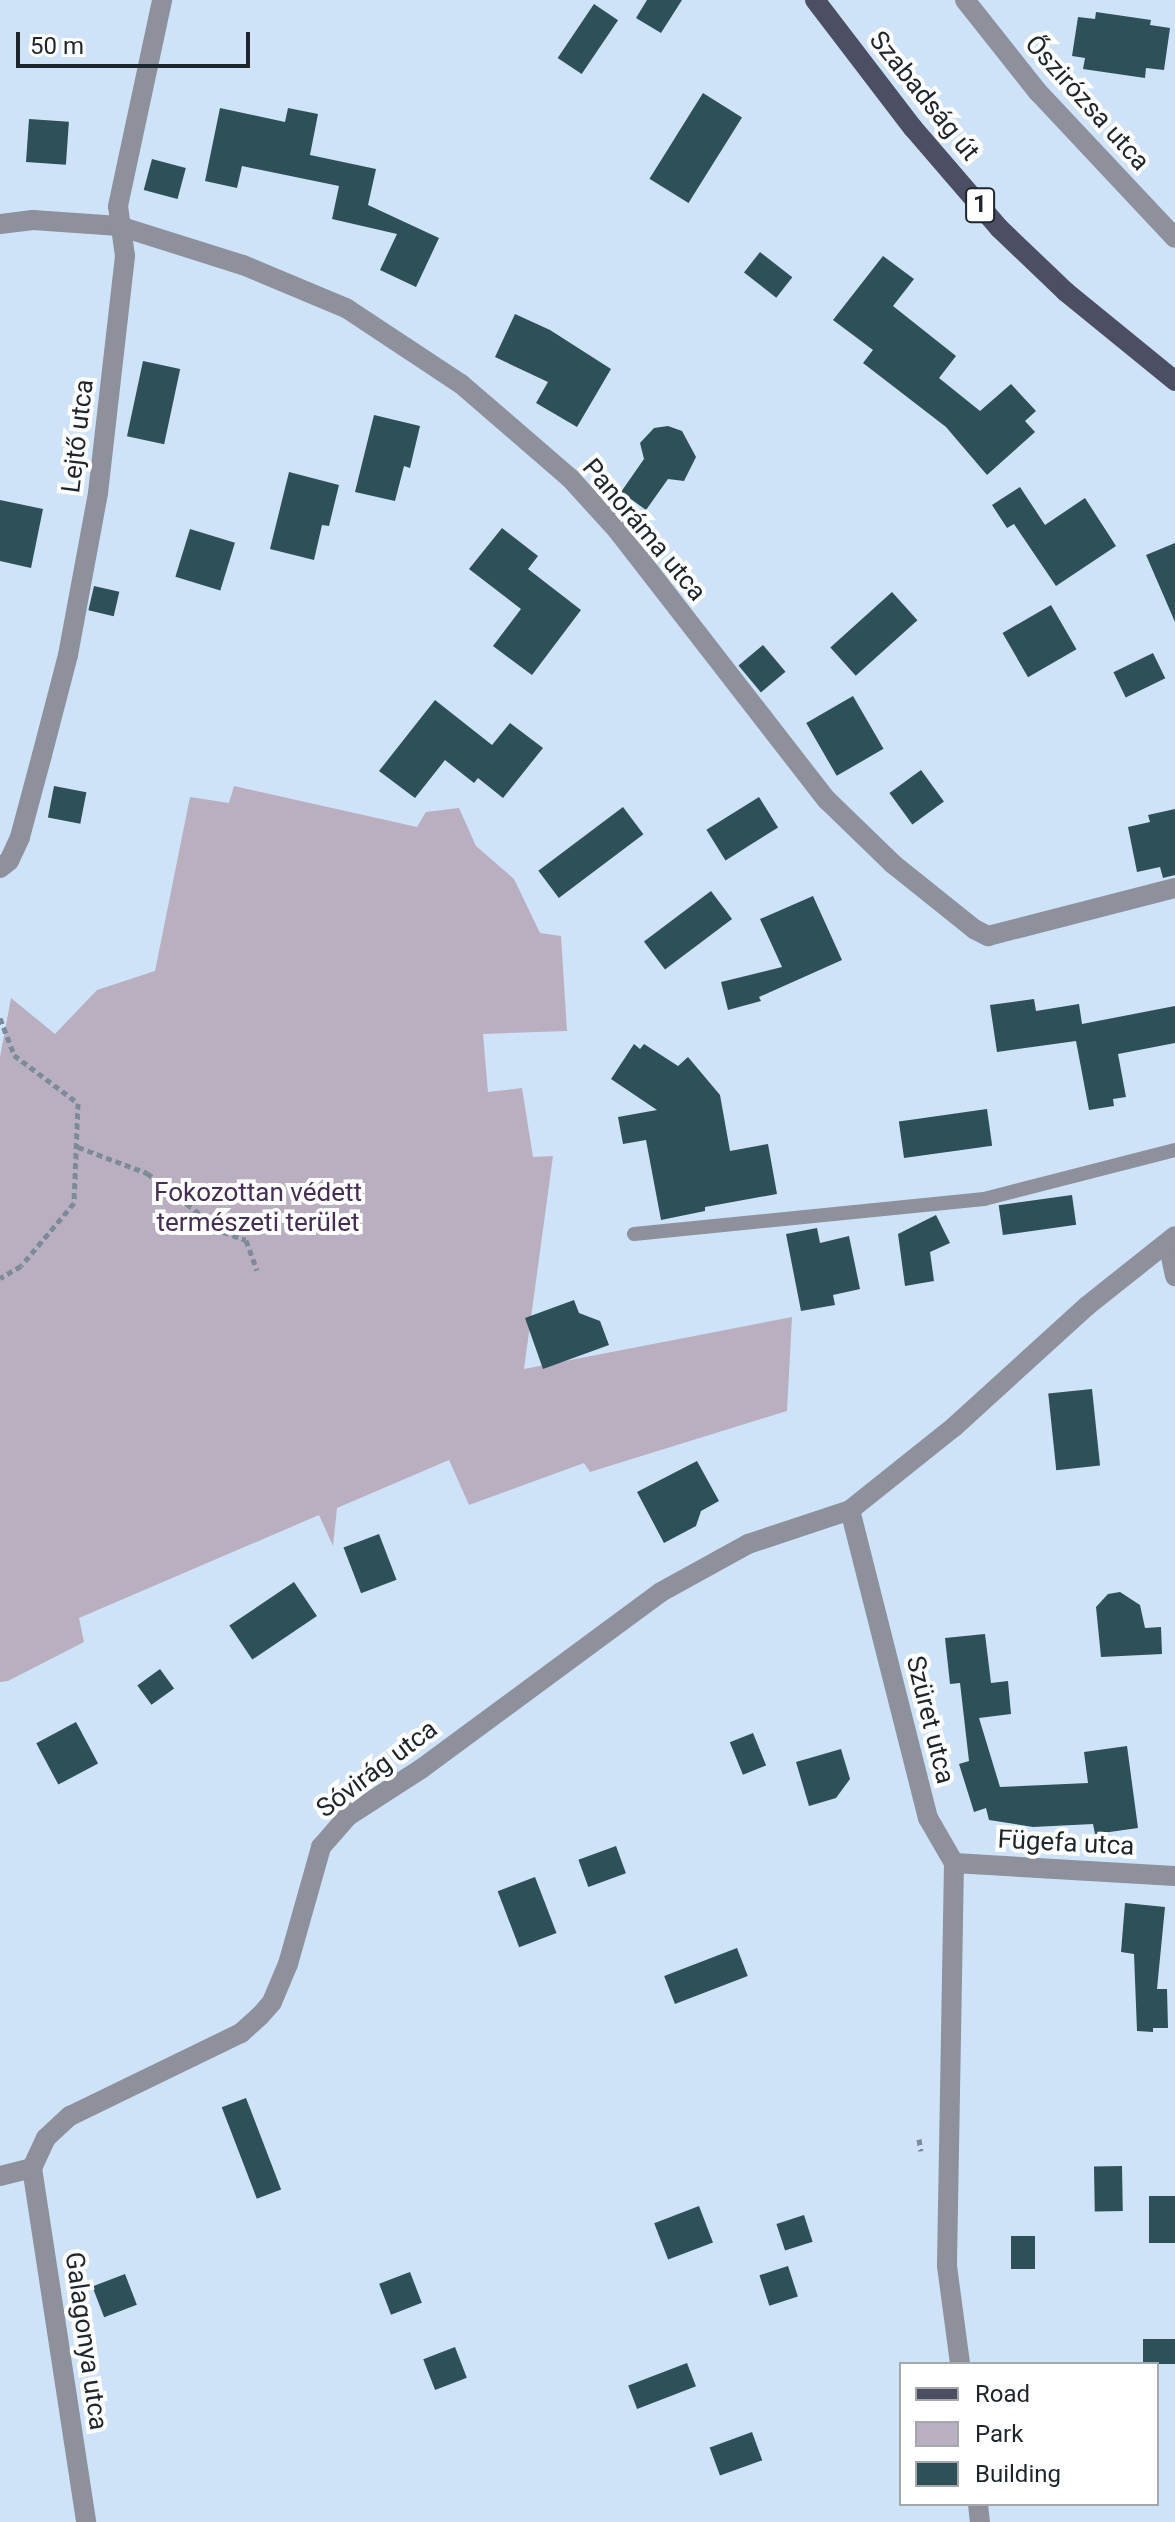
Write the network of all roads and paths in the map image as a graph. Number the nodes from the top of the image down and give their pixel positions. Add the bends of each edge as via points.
1 (162, 0) edge
2 (815, 0) edge
3 (965, 0) edge
4 (0, 224) edge
5 (119, 226) junction
6 (1175, 238) edge
7 (1175, 381) edge
8 (0, 868) edge
9 (1175, 888) edge
10 (0, 1018) edge
11 (78, 1147) junction
12 (1175, 1150) edge
13 (634, 1234) dead end
14 (1172, 1240) edge
15 (257, 1270) dead end
16 (1175, 1276) edge
17 (0, 1278) edge
18 (850, 1510) junction
19 (954, 1863) junction
20 (1175, 1876) edge
21 (32, 2168) junction
22 (0, 2176) edge
23 (960, 2362) edge
24 (86, 2522) edge

1 - 5 street, Lejtő utca via 130,142
2 - 7 main road, Szabadság út / 1 via 913,128 999,228 1066,292
3 - 6 street, Őszirózsa utca via 1038,92
4 - 5 street, Panoráma utca via 33,220
5 - 8 street, Lejtő utca via 125,256 98,493 68,655 20,837
5 - 9 street, Panoráma utca via 243,265 346,308 461,384 570,478 618,531 827,800 893,864 974,929 988,936
10 - 11 path via 14,1055 78,1103
11 - 15 path via 147,1173 223,1232 246,1240
11 - 17 path via 74,1203 21,1266
12 - 13 lane via 984,1199
14 - 16 street
14 - 18 street via 1087,1306 954,1427
18 - 19 street, Szüret utca via 928,1818
18 - 21 street, Sóvirág utca via 748,1544 661,1592 421,1769 348,1816 321,1847 288,1964 260,2016 241,2033 70,2116 46,2138
19 - 20 street, Fügefa utca
19 - 23 street via 947,2266
21 - 22 street
21 - 24 street, Galagonya utca

